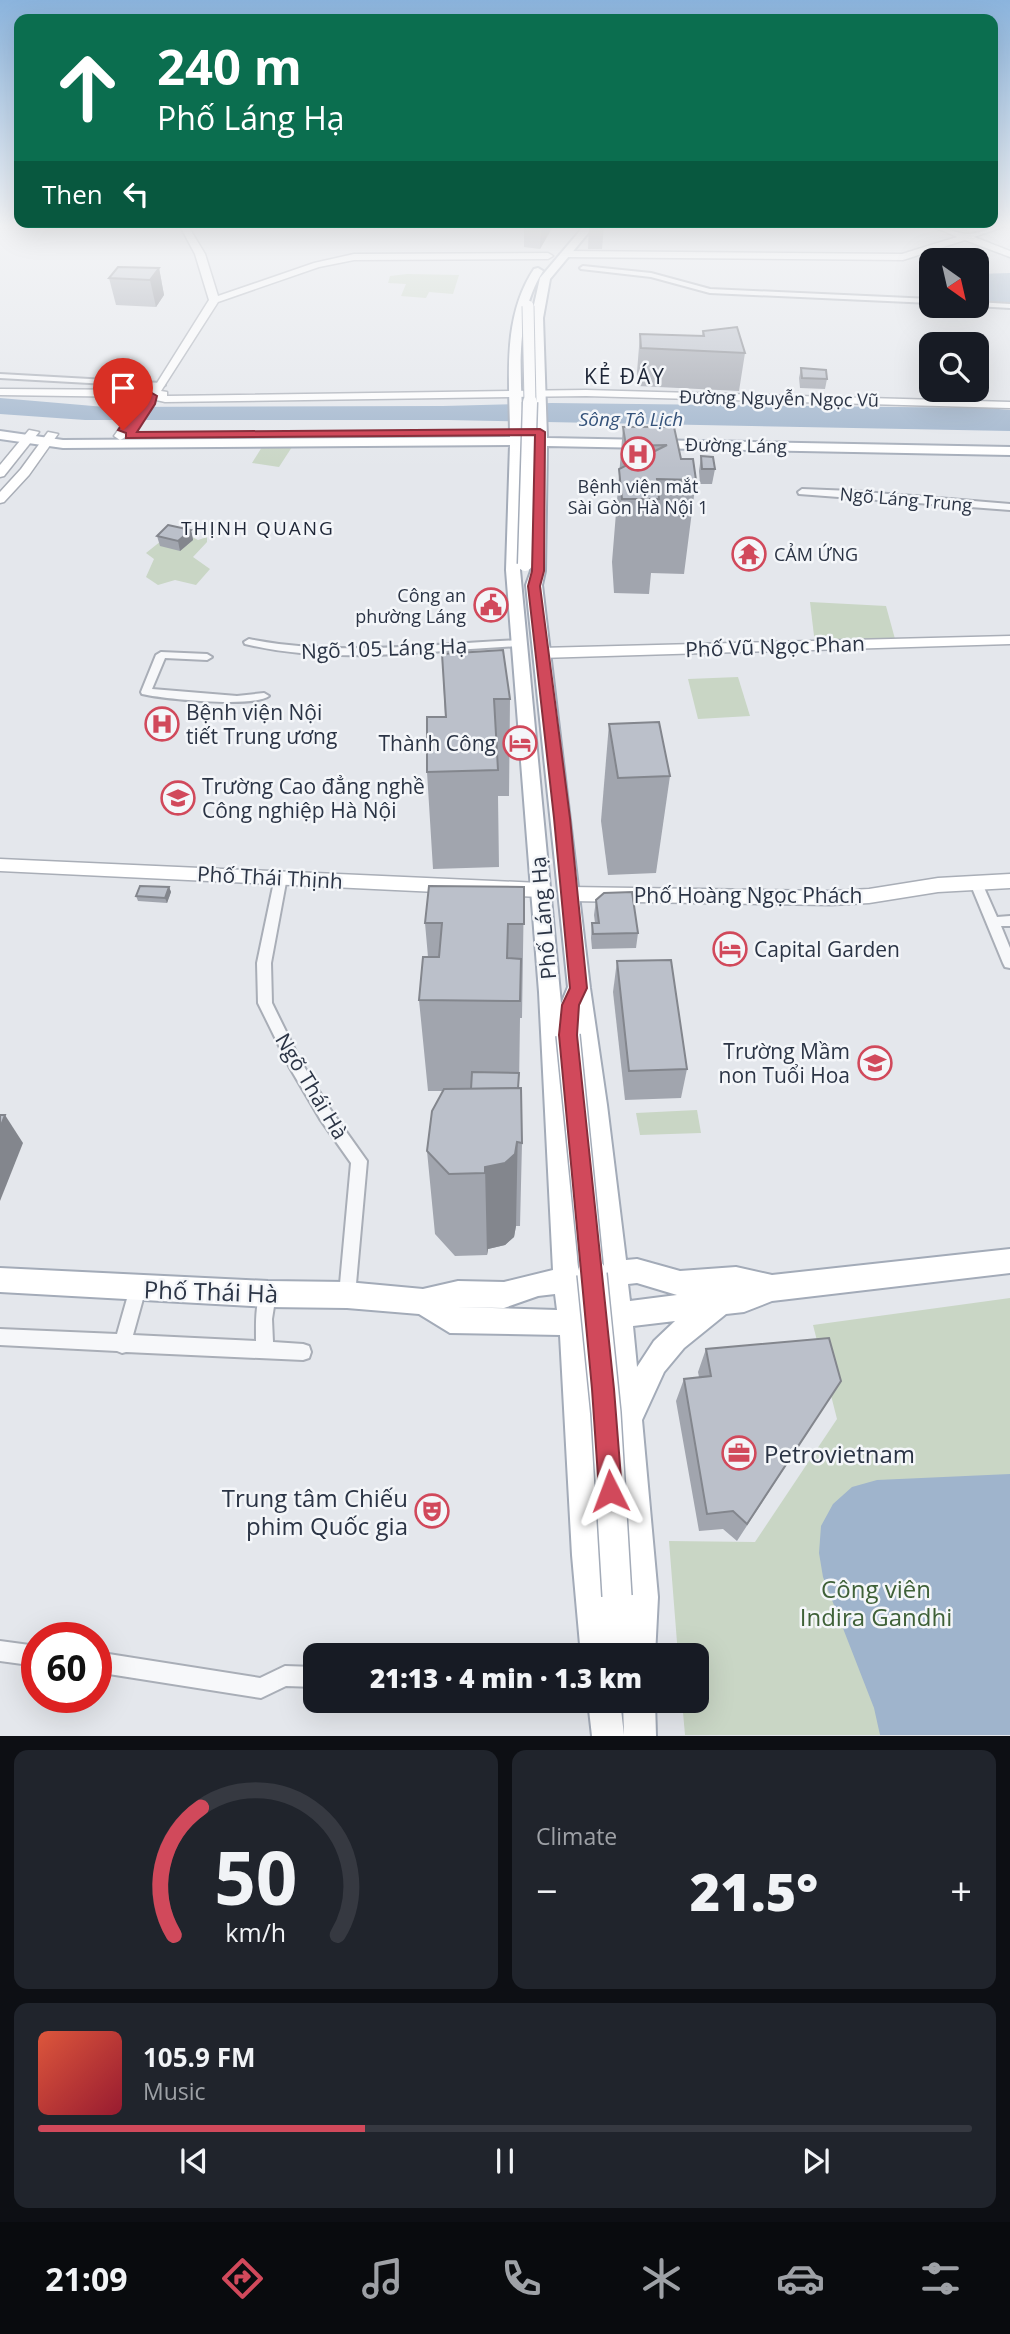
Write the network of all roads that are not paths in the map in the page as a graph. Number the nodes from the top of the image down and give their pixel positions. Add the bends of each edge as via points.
1 (210, 307) edge
2 (523, 307) edge
3 (527, 307) edge
4 (538, 307) edge
5 (517, 370) junction
6 (540, 370) junction
7 (0, 376) edge
8 (161, 385) junction
9 (0, 391) edge
10 (517, 396) junction
11 (541, 396) junction
12 (147, 401) junction
13 (1010, 405) edge
14 (0, 427) edge
15 (516, 432) junction
16 (126, 433) junction
17 (540, 433) junction
18 (0, 435) edge
19 (29, 436) junction
20 (226, 438) junction
21 (49, 439) junction
22 (1010, 443) edge
23 (961, 445) junction
24 (1010, 451) edge
25 (517, 472) junction
26 (0, 473) edge
27 (538, 473) junction
28 (802, 492) dead end
29 (0, 499) edge
30 (1010, 508) edge
31 (525, 564) junction
32 (534, 586) junction
33 (515, 587) junction
34 (1010, 640) edge
35 (249, 642) dead end
36 (521, 643) junction
37 (540, 653) junction
38 (207, 657) dead end
39 (264, 696) dead end
40 (553, 744) junction
41 (529, 745) junction
42 (0, 865) edge
43 (281, 877) junction
44 (1010, 881) edge
45 (976, 883) junction
46 (540, 890) junction
47 (570, 894) junction
48 (1010, 921) edge
49 (992, 922) junction
50 (1010, 963) edge
51 (579, 988) junction
52 (550, 992) junction
53 (568, 1035) junction
54 (609, 1230) junction
55 (563, 1234) junction
56 (1007, 1259) edge
57 (614, 1274) junction
58 (0, 1280) edge
59 (566, 1281) junction
60 (772, 1287) junction
61 (138, 1288) junction
62 (268, 1294) junction
63 (347, 1295) junction
64 (423, 1301) junction
65 (722, 1301) junction
66 (619, 1314) junction
67 (570, 1321) junction
68 (0, 1337) edge
69 (122, 1345) junction
70 (265, 1350) junction
71 (303, 1352) dead end
72 (624, 1388) junction
73 (577, 1394) junction
74 (626, 1426) junction
75 (617, 1595) junction
76 (596, 1643) edge
77 (613, 1643) edge
78 (626, 1643) edge
79 (641, 1643) edge
80 (0, 1651) edge
81 (21, 1654) edge
82 (112, 1665) edge
83 (303, 1677) edge

1 - 8 street
2 - 5 main road, Phố Láng Hạ via 516,331
3 - 31 main road, bridge via 530,395
4 - 6 main road, Phố Láng Hạ
5 - 6 main road
5 - 10 main road, Phố Láng Hạ
6 - 11 main road, Phố Láng Hạ
7 - 8 street
8 - 12 street
9 - 12 street, Đường Nguyễn Ngọc Vũ
10 - 11 street, Đường Nguyễn Ngọc Vũ
10 - 12 street, Đường Nguyễn Ngọc Vũ
10 - 15 main road, Phố Láng Hạ
11 - 13 street, Đường Nguyễn Ngọc Vũ
11 - 17 main road, Phố Láng Hạ
12 - 16 street
14 - 19 main road, Đường Láng
15 - 17 main road, Đường Láng
15 - 20 main road, Đường Láng
15 - 25 main road, Phố Láng Hạ
16 - 20 main road, Đường Láng
16 - 21 main road, Đường Láng
17 - 23 main road, Đường Láng
17 - 27 main road, Phố Láng Hạ
18 - 19 main road, Đường Láng
19 - 21 main road, Đường Láng
19 - 26 street
20 - 21 main road, Đường Láng
21 - 29 street
22 - 23 main road, Đường Láng
23 - 24 main road, Đường Láng
25 - 27 main road
25 - 33 main road, Phố Láng Hạ
27 - 32 main road, Phố Láng Hạ
28 - 30 street, Ngõ Láng Trung
31 - 32 main road
31 - 33 main road
32 - 37 main road, Phố Láng Hạ
33 - 36 main road, Phố Láng Hạ
34 - 37 street, Phố Vũ Ngọc Phan
35 - 36 street, Ngõ 105 Láng Hạ via 321,652
36 - 41 main road, Phố Láng Hạ
37 - 40 main road, Phố Láng Hạ
38 - 39 street via 162,655 146,692 237,699
40 - 41 main road
40 - 47 main road, Phố Láng Hạ
41 - 46 main road, Phố Láng Hạ
42 - 43 street, Phố Thái Thịnh
43 - 46 street, Phố Thái Thịnh
43 - 63 street, Ngõ Thái Hà via 264,963 265,1003 295,1064 359,1161
44 - 45 street, Phố Hoàng Ngọc Phách
45 - 47 street, Phố Hoàng Ngọc Phách via 831,898
45 - 49 street
46 - 52 main road, Phố Láng Hạ
47 - 51 main road, Phố Láng Hạ
48 - 49 street
49 - 50 street
51 - 53 main road via 571,1005
51 - 54 main road, Phố Láng Hạ
52 - 53 main road
52 - 55 main road, Phố Láng Hạ
53 - 75 main road, bridge via 606,1413
54 - 55 main road
54 - 57 main road, Phố Láng Hạ
55 - 59 main road, Phố Láng Hạ
56 - 60 main road
57 - 59 main road, Phố Thái Hà
57 - 60 main road, Phố Thái Hà via 637,1272 680,1283 736,1279
57 - 66 main road, Phố Láng Hạ
58 - 61 main road, Phố Thái Hà
59 - 64 main road, Phố Thái Hà via 504,1295 458,1294
59 - 67 main road, Phố Láng Hạ
60 - 65 main road, Phố Thái Hà via 744,1299
61 - 62 main road, Phố Thái Hà
61 - 69 street
62 - 63 main road, Phố Thái Hà
62 - 70 street
63 - 64 main road, Phố Thái Hà
64 - 67 main road, Phố Thái Hà via 450,1320
65 - 66 main road, Phố Thái Hà
65 - 74 main road via 679,1331 659,1353 640,1386
66 - 67 main road, Phố Thái Hà
66 - 72 main road, Phố Láng Hạ
67 - 73 main road, Phố Láng Hạ
68 - 69 street
69 - 70 street
70 - 71 street
72 - 73 main road
72 - 74 main road, Phố Láng Hạ
73 - 76 main road, Phố Láng Hạ
74 - 79 main road, Phố Láng Hạ via 643,1597
75 - 77 main road
75 - 78 main road
80 - 81 street
82 - 83 street via 261,1688 285,1676

